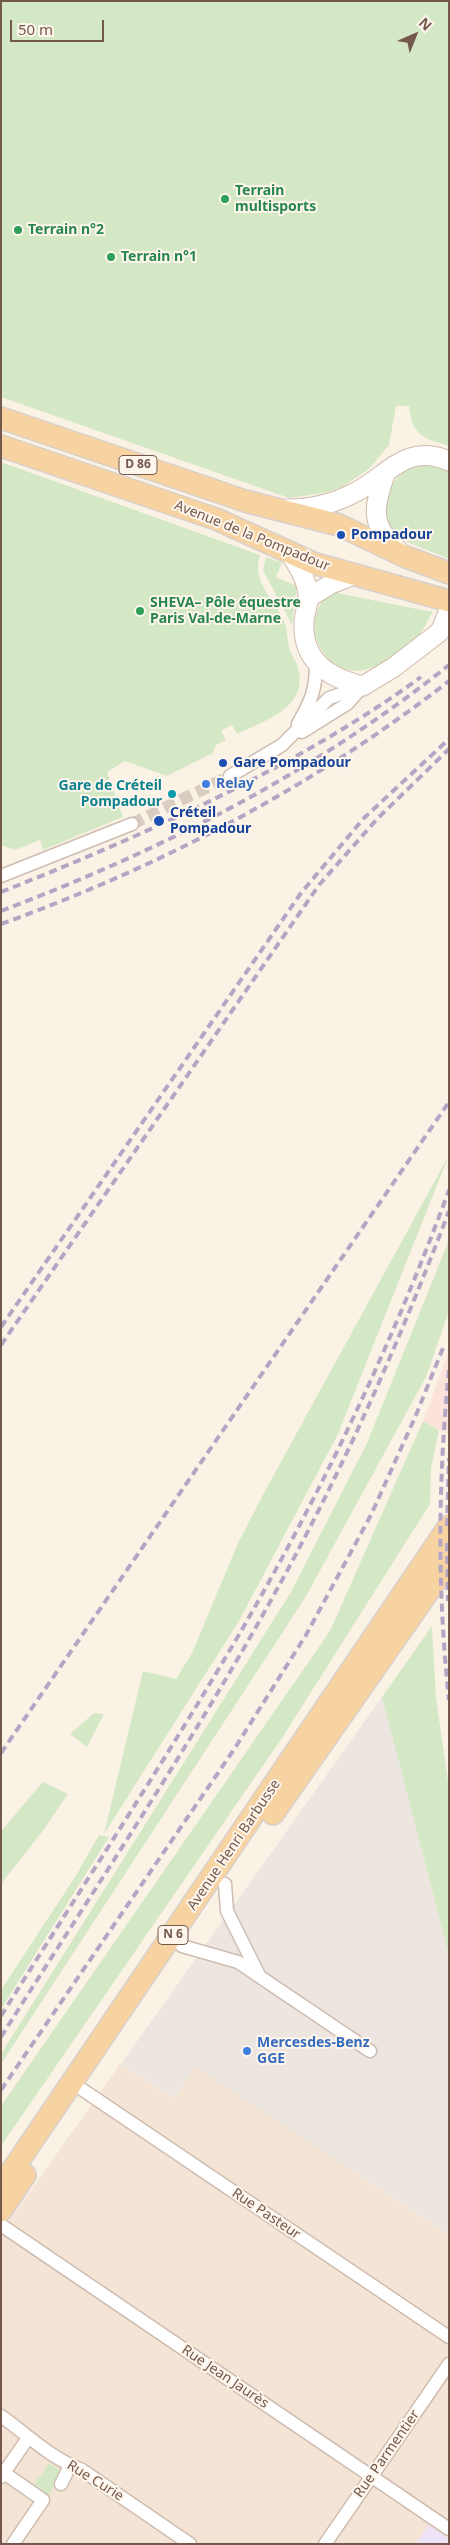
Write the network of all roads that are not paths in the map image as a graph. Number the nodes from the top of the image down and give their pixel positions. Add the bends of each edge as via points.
1 (1, 418) edge
2 (1, 446) edge
3 (449, 461) edge
4 (386, 471) junction
5 (276, 508) junction
6 (290, 553) junction
7 (406, 557) junction
8 (442, 570) edge
9 (354, 575) junction
10 (308, 598) junction
11 (449, 601) edge
12 (449, 610) edge
13 (316, 664) junction
14 (363, 686) junction
15 (291, 737) junction
16 (230, 776) tunnel mouth
17 (132, 824) tunnel mouth
18 (1, 876) edge
19 (449, 1526) edge
20 (449, 1562) edge
21 (225, 1884) junction
22 (182, 1946) junction
23 (260, 1975) junction
24 (370, 2051) dead end
25 (83, 2090) junction
26 (1, 2187) edge
27 (1, 2211) edge
28 (1, 2225) edge
29 (449, 2337) edge
30 (449, 2364) edge
31 (1, 2416) edge
32 (28, 2438) junction
33 (70, 2466) junction
34 (3, 2475) edge
35 (371, 2477) junction
36 (61, 2484) dead end
37 (449, 2529) edge
38 (13, 2544) edge
39 (190, 2544) edge
40 (325, 2544) edge

1 - 5 main road, Avenue de la Pompadour / D 86 via 245,502
2 - 6 main road, Avenue de la Pompadour / D 86 via 216,519
3 - 4 street via 418,455 400,461
4 - 5 street via 351,495 322,505 305,509
4 - 7 street via 377,496 375,515 387,541
5 - 7 main road, Avenue de la Pompadour / D 86 via 339,525
6 - 9 main road, Avenue de la Pompadour / D 86
6 - 10 street via 303,576
7 - 8 main road, Avenue de la Pompadour / D 86
9 - 10 street
9 - 11 main road, Avenue de la Pompadour / D 86
10 - 13 street via 305,640
12 - 14 street via 437,634
13 - 14 street via 335,677
13 - 15 street via 312,699
14 - 15 street via 346,704
15 - 16 street via 282,746
17 - 18 street
19 - 26 main road, Avenue Henri Barbusse / N 6
20 - 21 main road, Avenue Henri Barbusse / N 6
21 - 22 main road, Avenue Henri Barbusse / N 6
21 - 23 street via 226,1911
22 - 23 street via 238,1962
22 - 25 main road, Avenue Henri Barbusse / N 6
23 - 24 street
25 - 27 main road, Avenue Henri Barbusse / N 6
25 - 29 street, Rue Pasteur
28 - 35 street, Rue Jean Jaurès
30 - 35 street, Rue Parmentier
31 - 32 street, Rue Curie
32 - 33 street, Rue Curie
32 - 34 street
33 - 36 street
33 - 39 street, Rue Curie via 82,2470
34 - 38 street via 43,2500
35 - 37 street, Rue Jean Jaurès
35 - 40 street, Rue Parmentier

